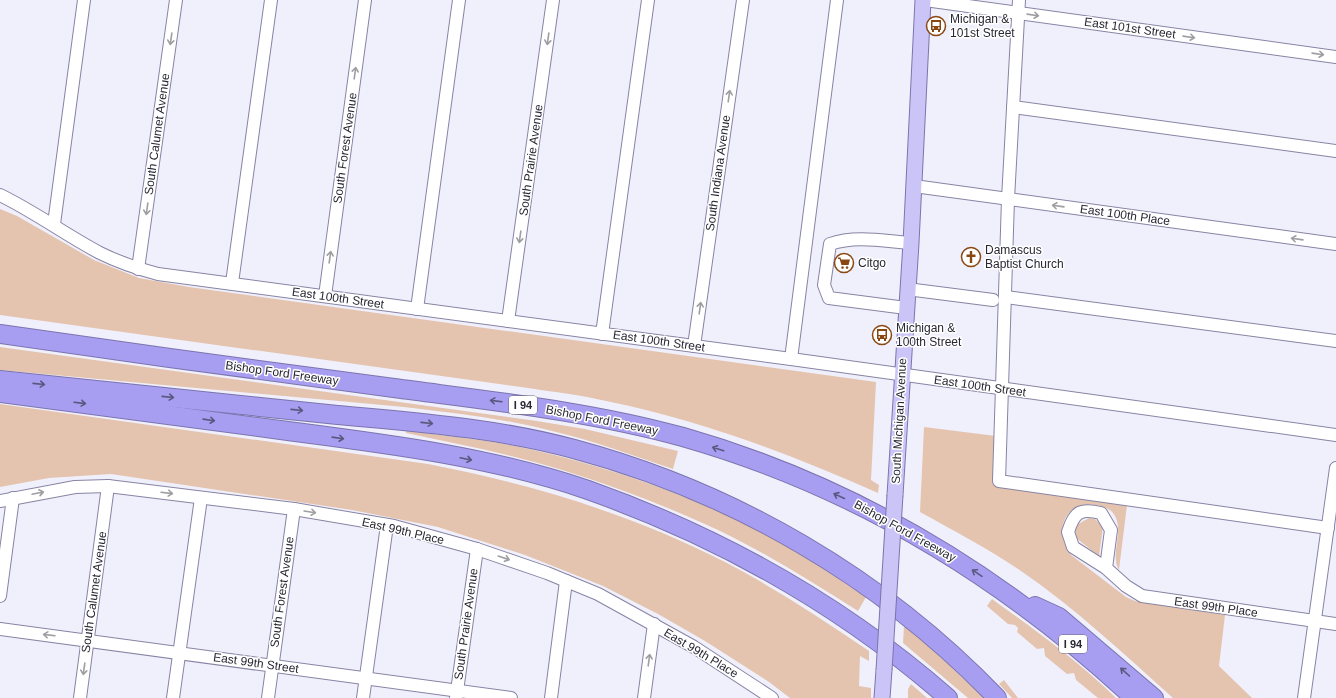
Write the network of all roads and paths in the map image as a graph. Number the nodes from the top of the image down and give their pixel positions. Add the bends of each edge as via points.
1 (84, 0) edge
2 (176, 0) edge
3 (271, 0) edge
4 (365, 0) edge
5 (459, 0) edge
6 (554, 0) edge
7 (648, 0) edge
8 (743, 0) edge
9 (837, 0) edge
10 (924, 0) edge
11 (1019, 0) edge
12 (1017, 13) junction
13 (1336, 57) edge
14 (1013, 107) junction
15 (1336, 151) edge
16 (914, 186) junction
17 (0, 194) edge
18 (1008, 200) junction
19 (54, 224) junction
20 (911, 243) junction
21 (1336, 244) edge
22 (138, 269) junction
23 (232, 283) junction
24 (907, 289) junction
25 (324, 296) junction
26 (1006, 297) junction
27 (993, 300) dead end
28 (417, 308) junction
29 (906, 308) junction
30 (508, 321) junction
31 (0, 334) edge
32 (602, 334) junction
33 (1336, 341) edge
34 (694, 346) junction
35 (791, 359) junction
36 (902, 374) junction
37 (0, 380) edge
38 (1002, 389) junction
39 (0, 392) edge
40 (1336, 435) edge
41 (1336, 468) edge
42 (108, 486) junction
43 (14, 498) junction
44 (201, 498) junction
45 (0, 501) edge
46 (294, 509) junction
47 (387, 525) junction
48 (1328, 528) junction
49 (477, 549) junction
50 (1106, 568) junction
51 (566, 581) junction
52 (1009, 594) junction
53 (0, 596) edge
54 (1314, 622) junction
55 (654, 624) junction
56 (1336, 624) edge
57 (0, 629) edge
58 (88, 640) junction
59 (179, 653) junction
60 (272, 666) junction
61 (365, 678) junction
62 (456, 694) edge
63 (80, 698) edge
64 (173, 698) edge
65 (268, 698) edge
66 (363, 698) edge
67 (511, 698) edge
68 (551, 698) edge
69 (644, 698) edge
70 (772, 698) edge
71 (882, 698) edge
72 (948, 698) edge
73 (997, 698) edge
74 (1134, 698) edge
75 (1154, 698) edge
76 (1304, 698) edge

1 - 19 street
2 -> 22 street, South Calumet Avenue
3 - 23 street
25 -> 4 street, South Forest Avenue
5 - 28 street
6 -> 30 street, South Prairie Avenue
7 - 32 street
34 -> 8 street, South Indiana Avenue
9 - 35 street
10 - 12 street, East 101st Street
10 - 16 main road, South Michigan Avenue
11 - 12 street
12 -> 13 street, East 101st Street
12 - 14 street
14 - 15 street
14 - 18 street
16 - 18 street, East 100th Place
16 - 20 main road, South Michigan Avenue
17 - 19 street, East 100th Street
21 -> 18 street, East 100th Place
18 - 26 street
19 - 22 street, East 100th Street via 101,253
20 - 24 main road, South Michigan Avenue
20 - 29 street via 843,239 830,244 824,286 828,298
22 - 23 street, East 100th Street
23 - 25 street, East 100th Street
24 - 27 street
24 - 29 main road, South Michigan Avenue
25 - 28 street, East 100th Street
26 - 33 street
26 - 38 street
28 - 30 street, East 100th Street
29 - 36 main road, South Michigan Avenue
30 - 32 street, East 100th Street
52 -> 31 highway, Bishop Ford Freeway / I 94 via 939,548 867,509 805,480 683,437 620,422 518,404
32 - 34 street, East 100th Street
34 - 35 street, East 100th Street
35 - 36 street, East 100th Street
36 - 38 street, East 100th Street
36 - 71 main road, South Michigan Avenue, bridge
37 -> 73 highway via 482,429 573,449 645,471 717,500 783,533 851,574 965,665
38 - 40 street, East 100th Street
38 - 48 street via 999,481
39 -> 72 highway via 433,452 508,467 586,490 671,522 740,555 792,584 858,627
41 - 48 street
43 -> 42 street, East 99th Place via 75,487
42 -> 44 street, East 99th Place
42 - 58 street, South Calumet Avenue
43 - 45 street, East 99th Place
43 - 53 street
44 - 46 street, East 99th Place
44 - 59 street
46 -> 47 street, East 99th Place
46 - 60 street, South Forest Avenue
47 - 49 street, East 99th Place
47 - 61 street
48 - 54 street
49 -> 51 street, East 99th Place
49 - 62 street, South Prairie Avenue
50 - 50 street, East 99th Place via 1073,547 1068,532 1071,521 1080,512 1088,510 1101,513 1111,530
50 - 54 street, East 99th Place via 1142,596
51 - 55 street, East 99th Place via 598,594
51 - 68 street
52 - 74 highway, Bishop Ford Freeway / I 94 via 1090,658
75 -> 52 highway via 1060,617
54 - 56 street, East 99th Place
54 - 76 street
69 -> 55 street
55 - 70 street, East 99th Place
58 -> 57 street, East 99th Street
58 - 59 street, East 99th Street
58 -> 63 street, South Calumet Avenue
59 - 60 street, East 99th Street
59 - 64 street
60 - 61 street, East 99th Street
60 - 65 street, South Forest Avenue
61 - 62 street, East 99th Street
61 - 66 street
62 - 67 street, East 99th Street

